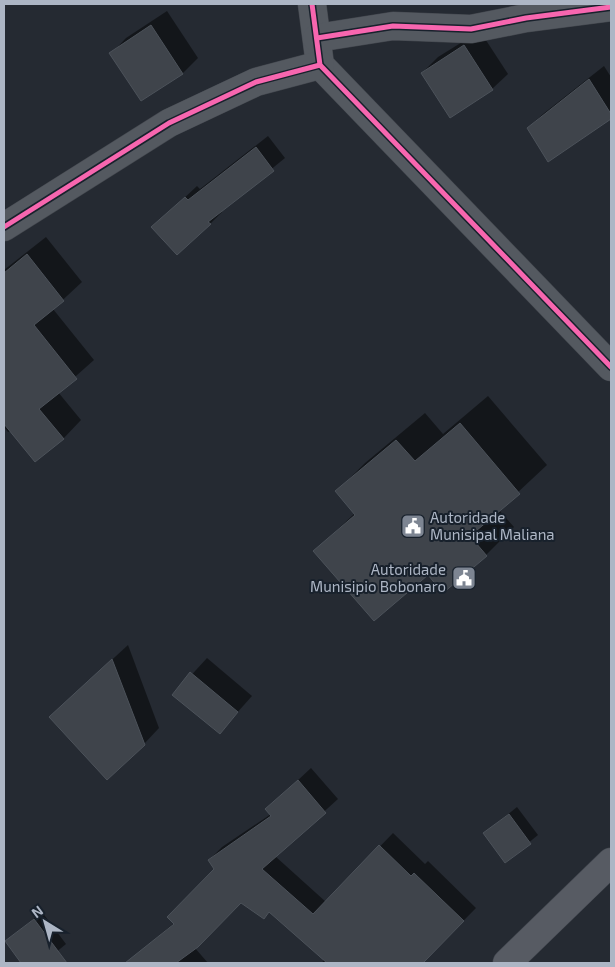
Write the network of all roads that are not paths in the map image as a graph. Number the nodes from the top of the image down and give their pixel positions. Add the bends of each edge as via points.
1 (312, 4) edge
2 (611, 7) edge
3 (317, 38) junction
4 (320, 65) junction
5 (4, 227) edge
6 (611, 367) edge
7 (611, 862) edge
8 (508, 963) edge

1 - 3 street
2 - 3 street via 472,29 393,26
3 - 4 street
4 - 5 street via 256,82 169,123
4 - 6 street
7 - 8 main road

